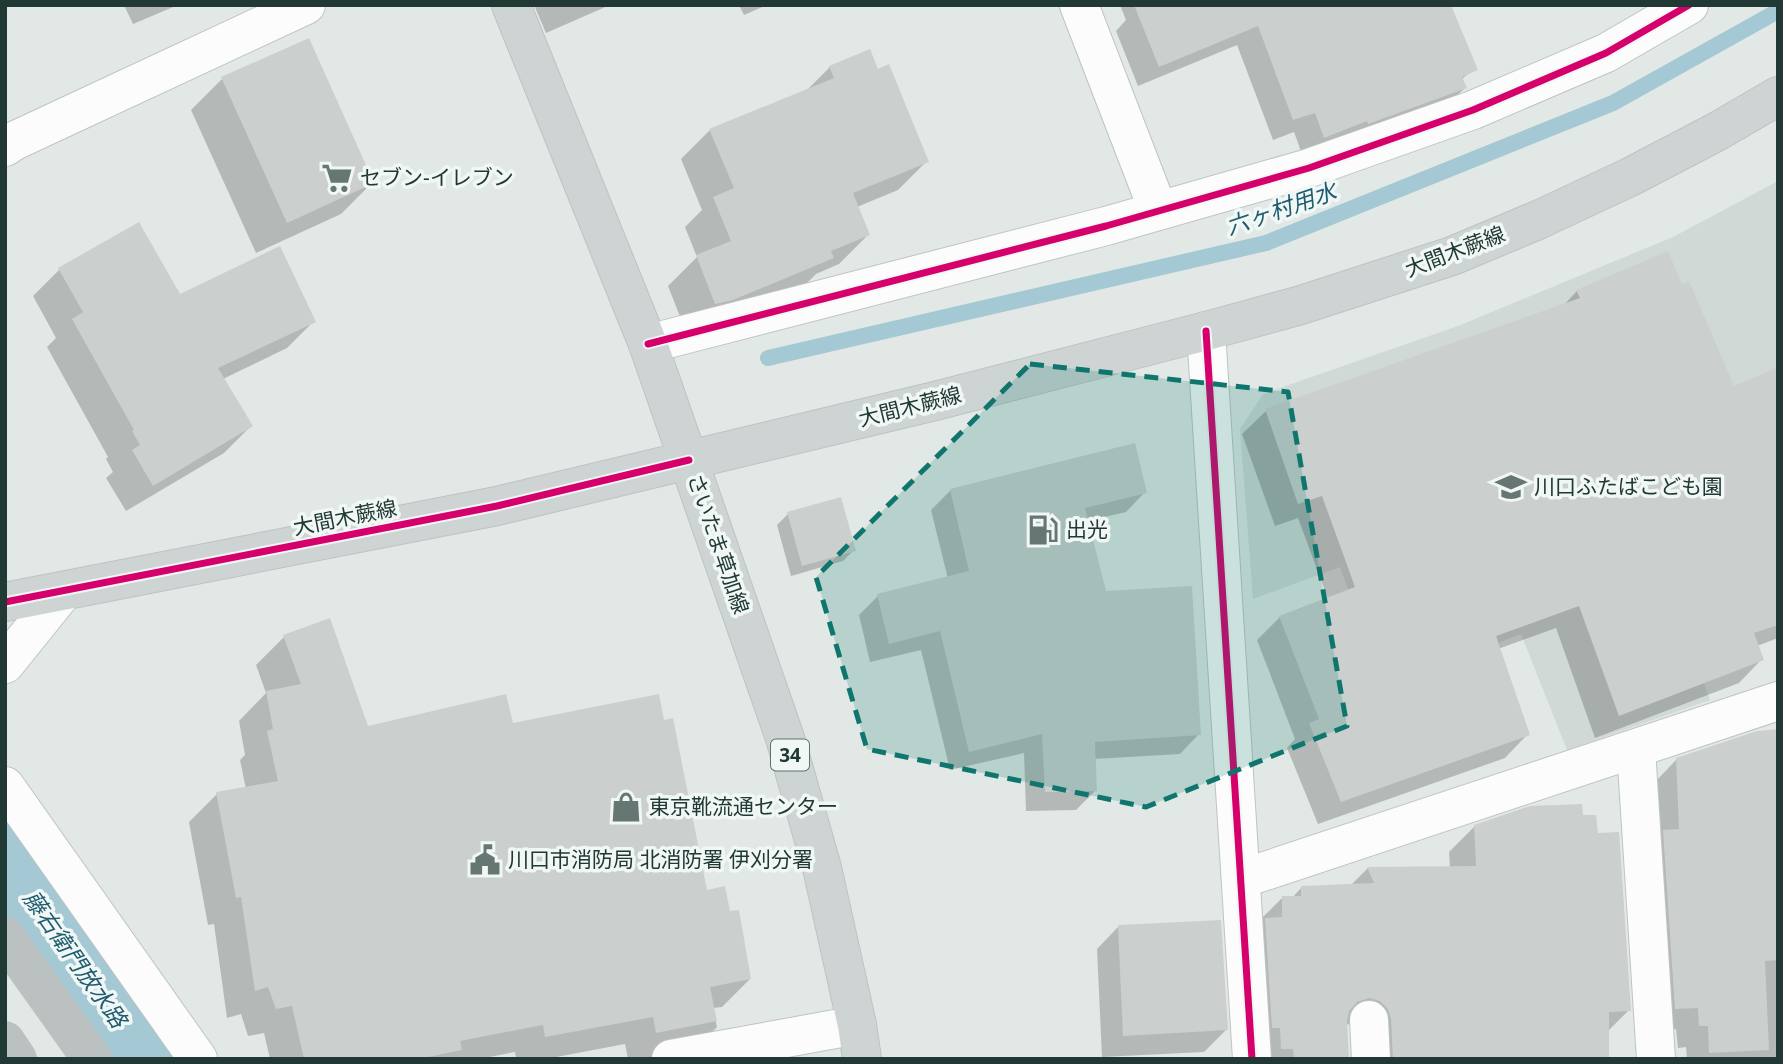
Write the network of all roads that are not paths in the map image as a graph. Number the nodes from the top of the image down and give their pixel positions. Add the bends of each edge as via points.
1 (306, 5) edge
2 (511, 5) edge
3 (1079, 5) edge
4 (1689, 5) edge
5 (1778, 96) edge
6 (5, 147) edge
7 (1158, 211) junction
8 (1206, 331) junction
9 (648, 344) junction
10 (689, 460) junction
11 (63, 592) junction
12 (5, 602) edge
13 (5, 664) edge
14 (1778, 701) edge
15 (1636, 749) junction
16 (5, 786) edge
17 (1241, 879) junction
18 (5, 937) edge
19 (1369, 1020) dead end
20 (5, 1041) edge
21 (859, 1042) edge
22 (18, 1059) edge
23 (92, 1059) edge
24 (198, 1059) edge
25 (671, 1059) edge
26 (1252, 1059) edge
27 (1371, 1059) edge
28 (1656, 1059) edge

1 - 6 street
2 - 9 main road, さいたま草加線 / 34
3 - 7 street
4 - 7 street via 1606,53 1473,110 1309,169
5 - 8 main road, 大間木蕨線 via 1630,177 1452,256
7 - 9 street
8 - 10 main road, 大間木蕨線
8 - 17 street
9 - 10 main road, さいたま草加線 / 34
10 - 11 main road, 大間木蕨線 via 497,506
10 - 21 main road, さいたま草加線 / 34 via 785,738 822,869
11 - 12 main road, 大間木蕨線
11 - 13 street
14 - 15 street
15 - 17 street
15 - 28 street
16 - 24 street
17 - 26 street
18 - 23 highway
19 - 27 street
20 - 22 highway
21 - 25 street

